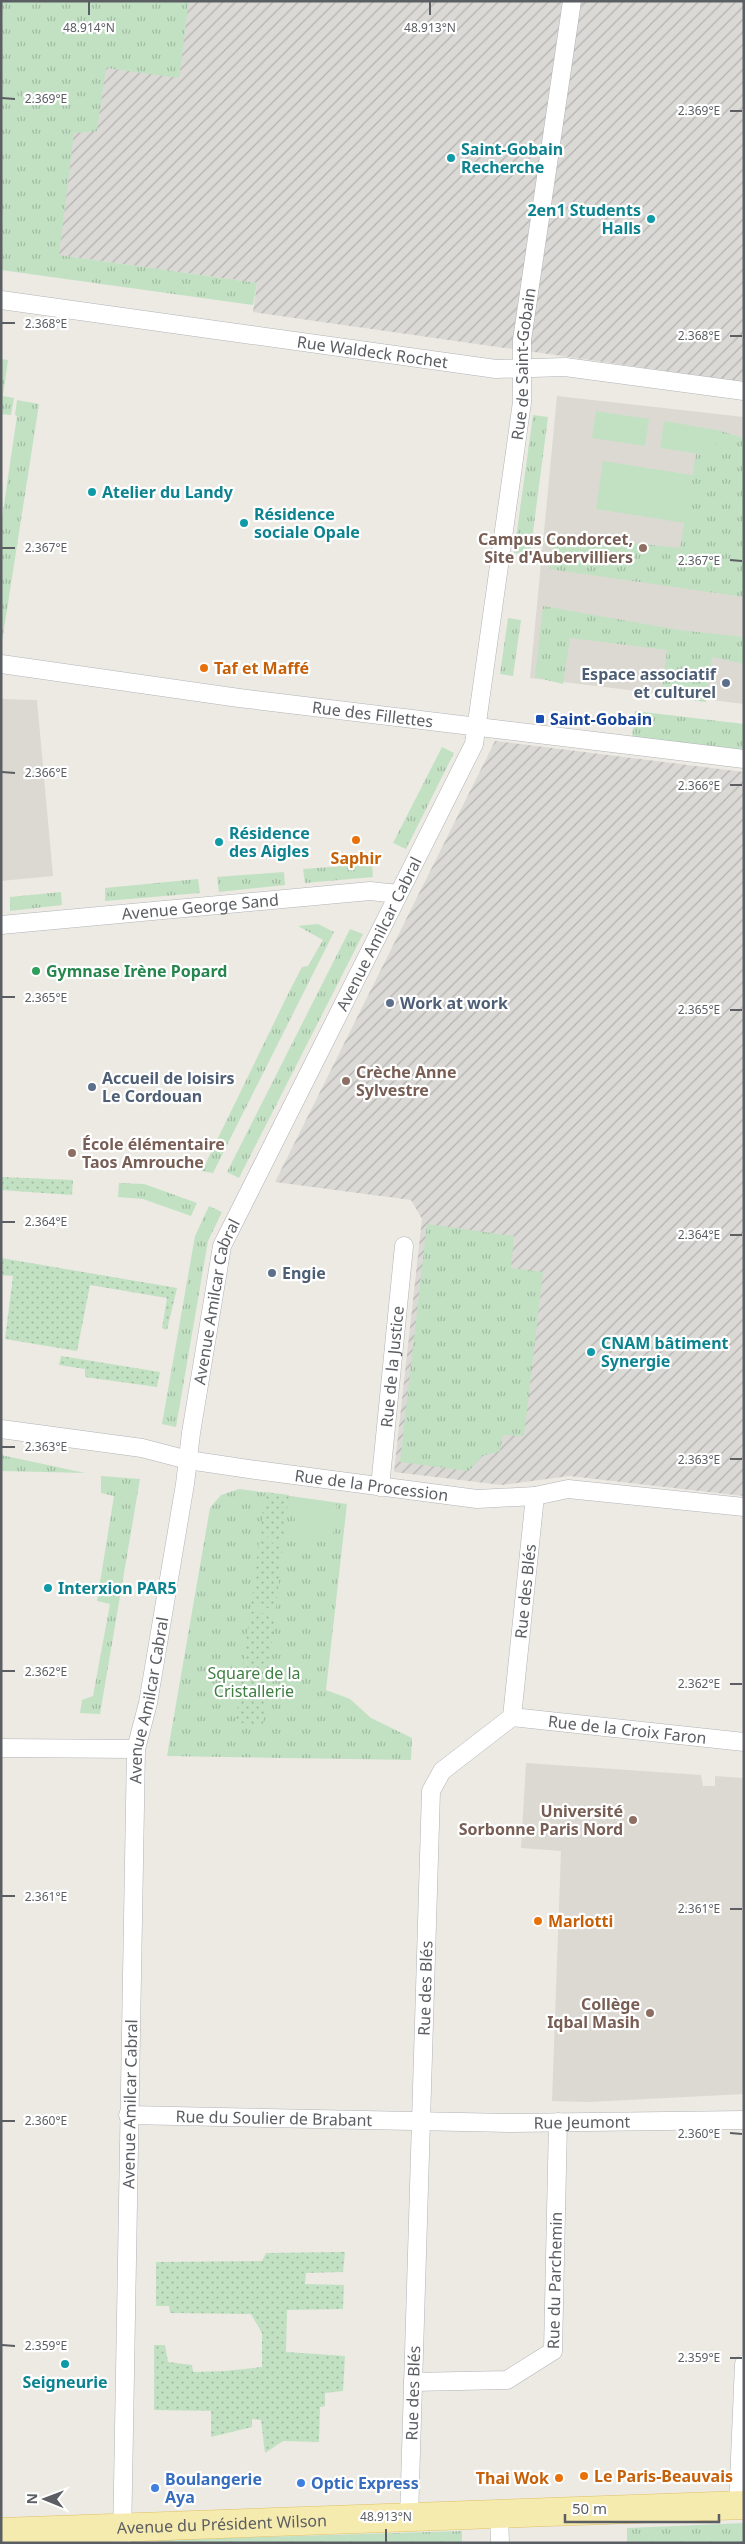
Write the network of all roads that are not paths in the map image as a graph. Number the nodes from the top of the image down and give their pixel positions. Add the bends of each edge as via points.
1 (572, 1) edge
2 (1, 300) edge
3 (522, 370) junction
4 (744, 391) edge
5 (1, 664) edge
6 (476, 728) junction
7 (744, 759) edge
8 (398, 894) junction
9 (1, 925) edge
10 (404, 1246) dead end
11 (1, 1429) edge
12 (188, 1460) junction
13 (380, 1487) junction
14 (535, 1496) junction
15 (744, 1507) edge
16 (512, 1718) junction
17 (744, 1742) edge
18 (1, 1748) edge
19 (136, 1749) junction
20 (128, 2115) junction
21 (744, 2120) edge
22 (420, 2121) junction
23 (558, 2122) junction
24 (744, 2364) edge
25 (413, 2382) junction
26 (741, 2505) edge
27 (499, 2515) junction
28 (409, 2518) junction
29 (1, 2532) edge
30 (122, 2535) edge
31 (500, 2543) edge

1 - 3 street, Rue de Saint-Gobain via 522,340
2 - 3 street, Rue Waldeck Rochet via 496,370
3 - 4 street, Rue Waldeck Rochet via 565,367
3 - 6 street, Rue de Saint-Gobain via 522,402
5 - 6 street, Rue des Fillettes
6 - 7 street, Rue des Fillettes
6 - 8 street, Avenue Amilcar Cabral via 474,744
8 - 9 street, Avenue George Sand via 370,892
8 - 12 street, Avenue Amilcar Cabral via 222,1246
10 - 13 street, Rue de la Justice
11 - 12 street, Rue de la Procession via 142,1448
12 - 13 street, Rue de la Procession
12 - 19 street, Avenue Amilcar Cabral via 148,1703
13 - 14 street, Rue de la Procession via 477,1499
14 - 15 street, Rue de la Procession via 568,1489
14 - 16 street, Rue des Blés
16 - 17 street, Rue de la Croix Faron
16 - 22 street, Rue des Blés via 442,1771 431,1791
18 - 19 street
19 - 20 street, Avenue Amilcar Cabral
20 - 22 street, Rue du Soulier de Brabant
20 - 30 street, Avenue Amilcar Cabral
21 - 23 street, Rue Jeumont
22 - 23 street, Rue Jeumont
22 - 25 street, Rue des Blés
23 - 25 street, Rue du Parchemin via 553,2351 507,2380
24 - 26 street
25 - 28 street, Rue des Blés
26 - 27 main road, Avenue du Président Wilson
27 - 28 main road, Avenue du Président Wilson
27 - 31 street
28 - 30 main road, Avenue du Président Wilson
29 - 30 main road, Avenue du Président Wilson

